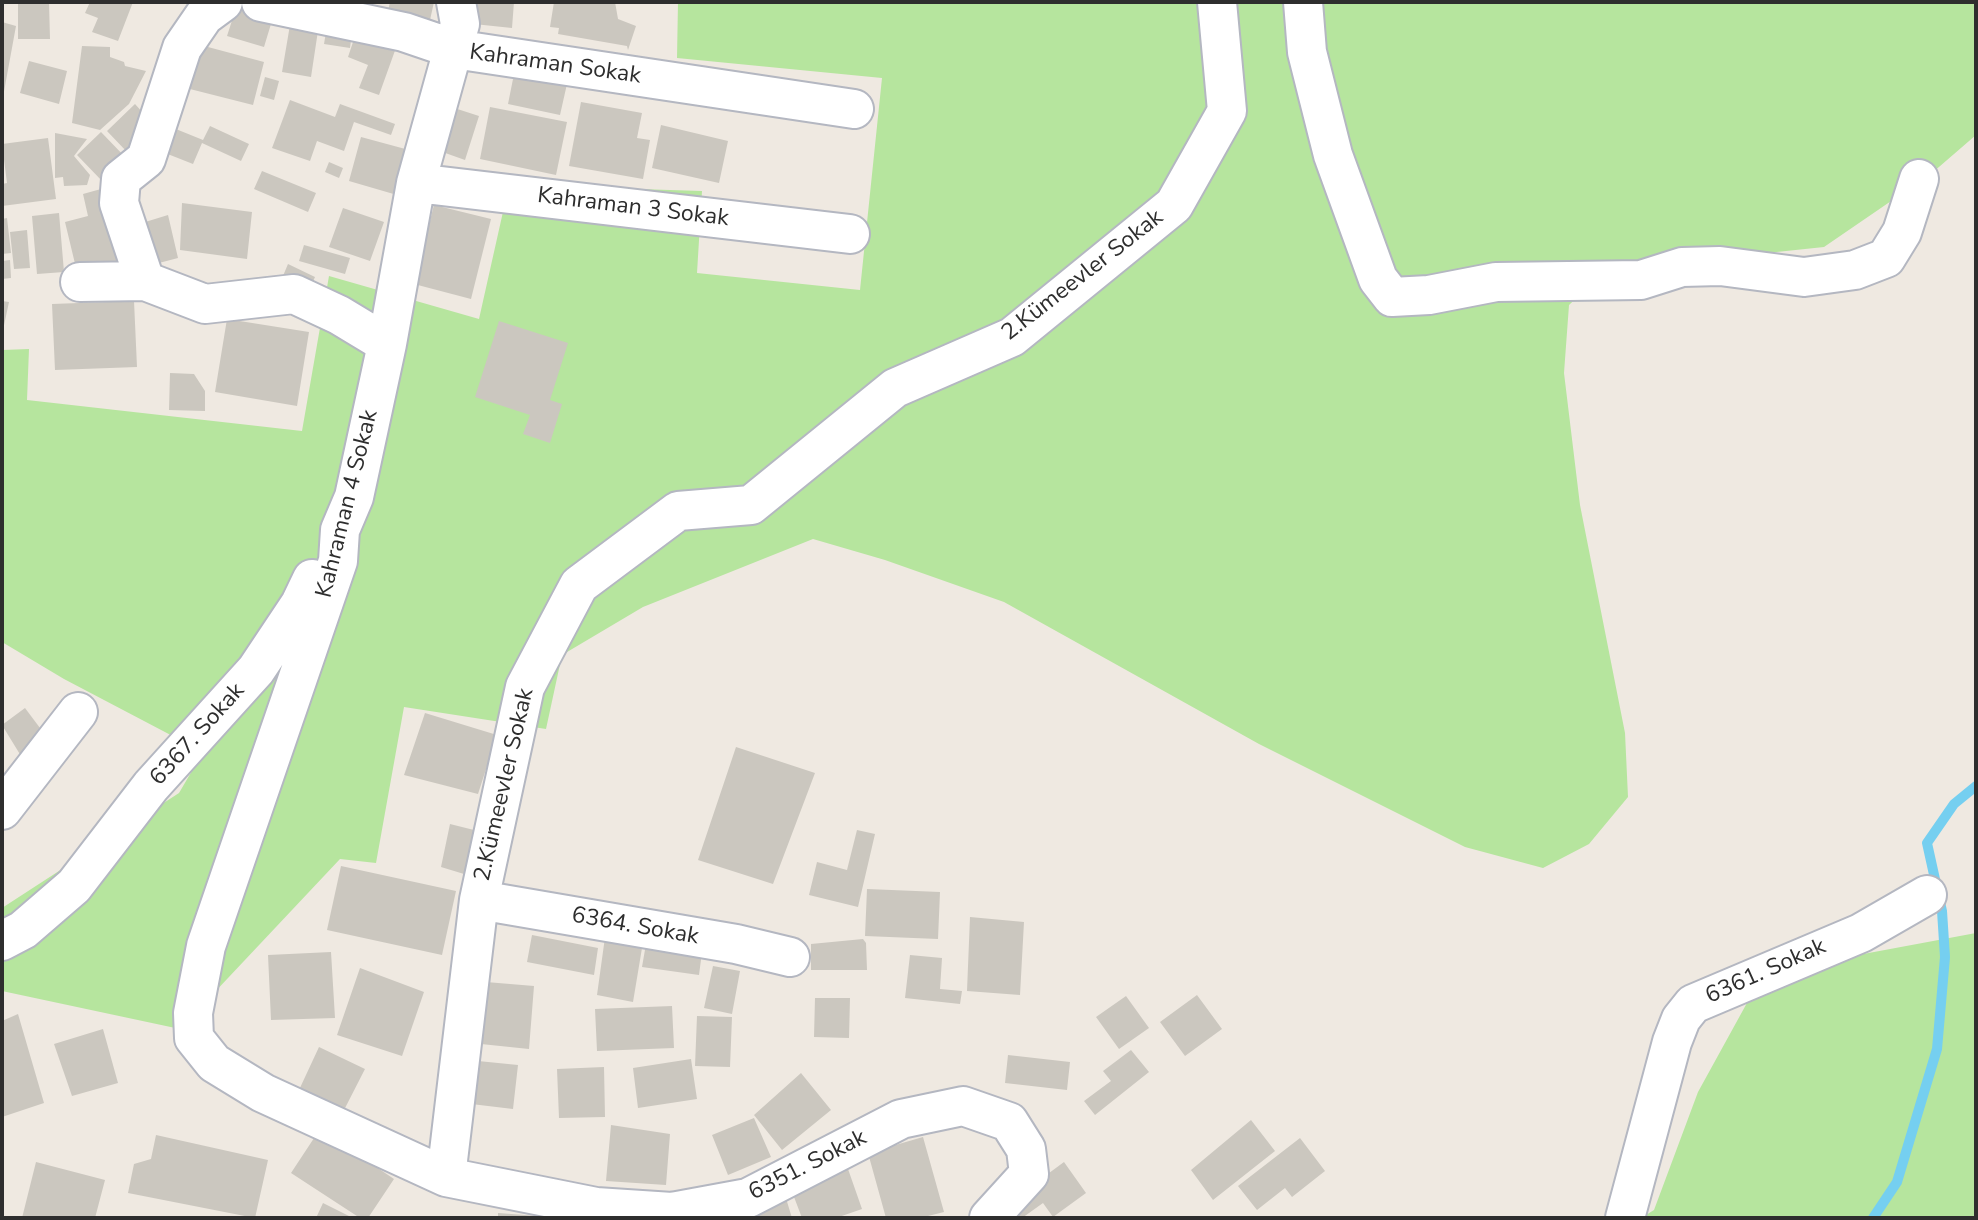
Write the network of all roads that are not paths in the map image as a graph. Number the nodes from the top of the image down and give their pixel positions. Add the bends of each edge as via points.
1 (223, 2) edge
2 (261, 2) edge
3 (456, 2) edge
4 (1217, 2) edge
5 (1303, 2) edge
6 (454, 50) junction
7 (854, 109) dead end
8 (1919, 179) dead end
9 (416, 183) junction
10 (850, 234) dead end
11 (145, 281) junction
12 (80, 282) dead end
13 (387, 344) junction
14 (354, 497) junction
15 (78, 712) dead end
16 (2, 810) edge
17 (1927, 895) dead end
18 (479, 900) junction
19 (2, 941) edge
20 (790, 957) dead end
21 (446, 1177) junction
22 (989, 1218) edge
23 (1625, 1218) edge

1 - 11 street via 204,16 182,48 146,159 121,179 119,203
2 - 6 street, Kahraman Sokak via 404,32
3 - 6 street, Kahraman 4 Sokak via 460,24
4 - 18 street, 2.Kümeevler Sokak via 1227,111 1174,205 1012,337 895,388 751,505 678,511 579,585 525,687
5 - 8 street via 1307,52 1333,155 1378,279 1392,297 1496,282 1641,280 1682,267 1720,266 1804,277 1855,270 1885,258 1902,232
6 - 7 street, Kahraman Sokak
6 - 9 street, Kahraman 4 Sokak
9 - 10 street, Kahraman 3 Sokak
9 - 13 street, Kahraman 4 Sokak
11 - 12 street
11 - 13 street via 205,304 294,294
13 - 14 street, Kahraman 4 Sokak
14 - 19 street, 6367. Sokak via 300,604 256,670 151,786 74,886 23,930
14 - 21 street, Kahraman 4 Sokak via 340,530 338,561 206,946 193,1013 194,1038 214,1063 263,1094
15 - 16 street
17 - 23 street, 6361. Sokak via 1861,933 1693,1004 1672,1042
18 - 20 street, 6364. Sokak
18 - 21 street, 2.Kümeevler Sokak
21 - 22 street, 6351. Sokak via 596,1208 672,1212 748,1198 901,1119 963,1106 1009,1122 1026,1149 1029,1174

